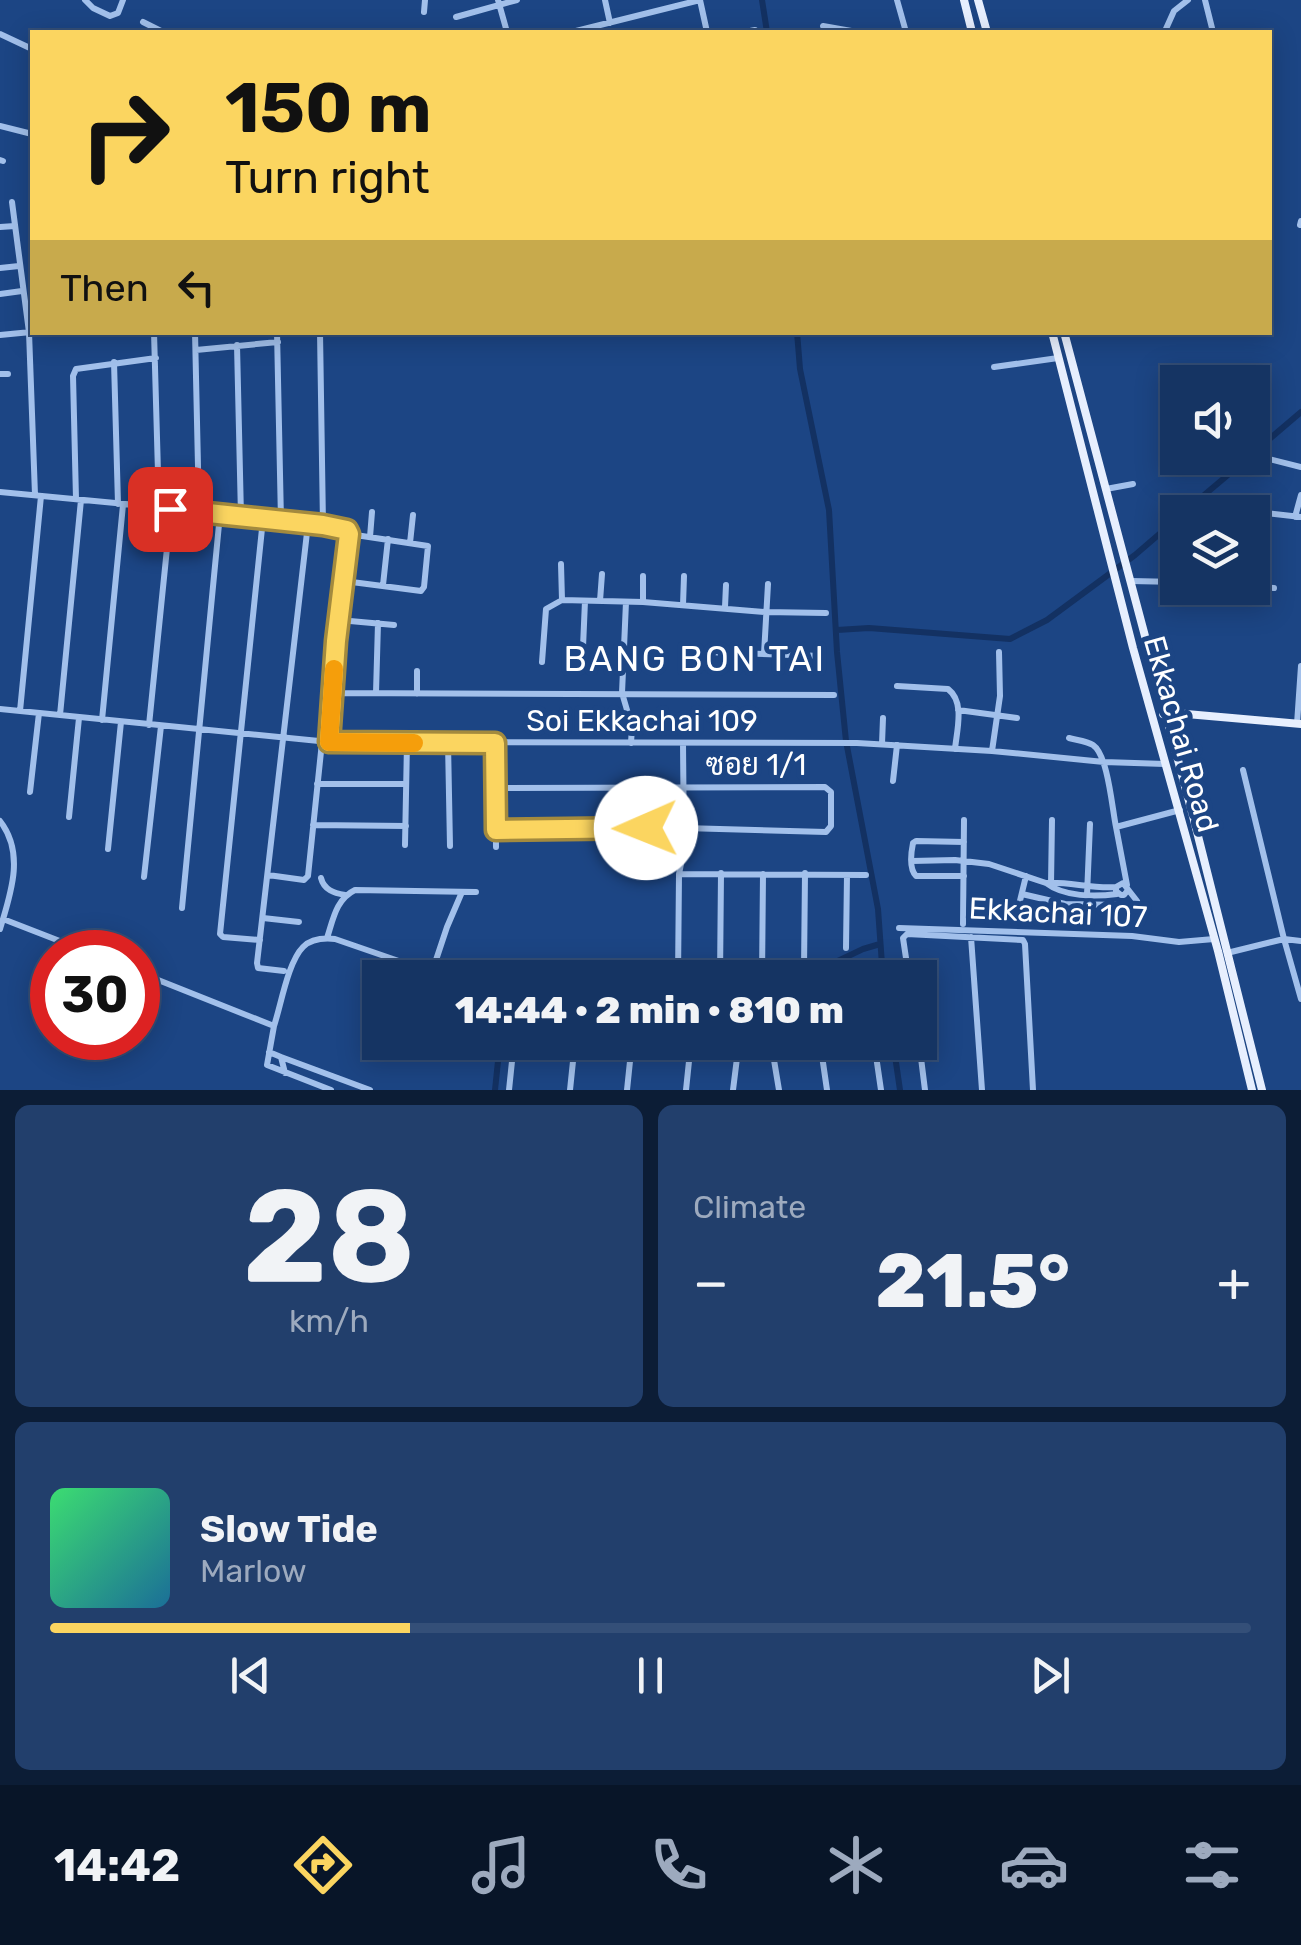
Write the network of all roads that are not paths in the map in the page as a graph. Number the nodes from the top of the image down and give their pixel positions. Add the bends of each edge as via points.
1 (84, 0) edge
2 (123, 0) edge
3 (425, 0) edge
4 (517, 0) edge
5 (606, 0) edge
6 (700, 0) edge
7 (897, 0) edge
8 (964, 0) edge
9 (978, 0) edge
10 (1188, 0) edge
11 (1205, 0) edge
12 (498, 2) edge
13 (424, 12) dead end
14 (456, 17) dead end
15 (143, 22) dead end
16 (610, 23) junction
17 (823, 26) dead end
18 (160, 30) edge
19 (506, 30) edge
20 (580, 30) edge
21 (707, 30) edge
22 (846, 30) edge
23 (905, 30) edge
24 (972, 30) edge
25 (986, 30) edge
26 (1164, 30) edge
27 (1212, 30) edge
28 (0, 34) edge
29 (30, 48) edge
30 (0, 126) edge
31 (30, 134) edge
32 (12, 202) dead end
33 (15, 226) junction
34 (0, 227) edge
35 (19, 266) junction
36 (0, 268) edge
37 (22, 292) junction
38 (0, 294) edge
39 (30, 328) edge
40 (30, 332) edge
41 (0, 335) edge
42 (31, 335) edge
43 (154, 335) edge
44 (195, 335) edge
45 (320, 335) edge
46 (1053, 335) edge
47 (1065, 335) edge
48 (278, 337) edge
49 (236, 345) junction
50 (196, 350) junction
51 (156, 358) junction
52 (1058, 358) junction
53 (114, 362) junction
54 (994, 366) dead end
55 (1270, 459) edge
56 (1301, 467) edge
57 (1132, 484) dead end
58 (1106, 489) junction
59 (0, 492) edge
60 (1301, 495) edge
61 (38, 496) junction
62 (79, 499) junction
63 (121, 505) junction
64 (159, 508) junction
65 (170, 509) junction
66 (199, 512) junction
67 (372, 512) dead end
68 (220, 514) junction
69 (1270, 514) edge
70 (413, 515) dead end
71 (240, 516) junction
72 (1298, 517) edge
73 (264, 519) junction
74 (282, 521) junction
75 (308, 524) junction
76 (323, 525) junction
77 (349, 534) junction
78 (370, 537) junction
79 (388, 540) junction
80 (410, 542) junction
81 (561, 564) dead end
82 (602, 574) dead end
83 (643, 576) dead end
84 (684, 576) dead end
85 (1130, 578) junction
86 (1160, 580) edge
87 (344, 581) junction
88 (768, 584) dead end
89 (383, 585) junction
90 (726, 585) dead end
91 (1270, 588) edge
92 (1274, 588) dead end
93 (562, 600) junction
94 (600, 601) junction
95 (585, 602) junction
96 (626, 602) junction
97 (643, 602) junction
98 (683, 605) junction
99 (725, 607) junction
100 (765, 612) junction
101 (826, 612) dead end
102 (339, 620) junction
103 (378, 623) junction
104 (394, 625) dead end
105 (706, 652) dead end
106 (999, 652) dead end
107 (764, 654) junction
108 (822, 656) dead end
109 (542, 662) dead end
110 (1301, 666) edge
111 (582, 670) dead end
112 (417, 671) dead end
113 (897, 686) dead end
114 (332, 693) junction
115 (376, 693) junction
116 (622, 693) junction
117 (417, 694) junction
118 (834, 695) dead end
119 (0, 709) edge
120 (958, 710) junction
121 (20, 711) junction
122 (39, 713) junction
123 (1166, 714) junction
124 (60, 715) junction
125 (998, 716) junction
126 (1154, 716) junction
127 (80, 718) junction
128 (883, 718) dead end
129 (1017, 718) dead end
130 (102, 720) junction
131 (121, 722) junction
132 (149, 724) junction
133 (1299, 724) edge
134 (160, 726) junction
135 (199, 730) junction
136 (242, 734) junction
137 (284, 738) junction
138 (1069, 738) dead end
139 (325, 742) junction
140 (631, 742) junction
141 (407, 743) junction
142 (448, 743) junction
143 (495, 743) junction
144 (683, 743) junction
145 (882, 744) junction
146 (897, 746) junction
147 (955, 749) junction
148 (992, 752) junction
149 (1104, 762) junction
150 (1165, 764) junction
151 (1242, 770) dead end
152 (893, 781) dead end
153 (317, 784) junction
154 (406, 784) junction
155 (496, 788) junction
156 (684, 788) junction
157 (30, 792) dead end
158 (1180, 810) junction
159 (69, 817) dead end
160 (964, 820) dead end
161 (1052, 820) dead end
162 (0, 821) edge
163 (1090, 824) dead end
164 (312, 825) junction
165 (406, 826) junction
166 (1116, 826) junction
167 (684, 828) junction
168 (496, 830) junction
169 (964, 842) junction
170 (405, 845) dead end
171 (450, 846) dead end
172 (496, 847) dead end
173 (108, 849) dead end
174 (964, 861) junction
175 (912, 862) junction
176 (1204, 862) junction
177 (1194, 866) junction
178 (721, 873) junction
179 (763, 873) junction
180 (805, 873) junction
181 (679, 874) junction
182 (268, 875) junction
183 (846, 875) junction
184 (866, 875) dead end
185 (964, 876) junction
186 (1026, 876) junction
187 (144, 877) dead end
188 (321, 878) dead end
189 (1049, 884) junction
190 (1127, 887) junction
191 (1088, 891) junction
192 (462, 892) junction
193 (476, 892) dead end
194 (345, 894) junction
195 (1022, 894) junction
196 (1137, 901) dead end
197 (1122, 905) dead end
198 (182, 908) dead end
199 (1018, 913) dead end
200 (263, 918) junction
201 (3, 919) junction
202 (299, 922) dead end
203 (962, 924) dead end
204 (898, 928) dead end
205 (0, 929) edge
206 (31, 930) edge
207 (971, 937) junction
208 (327, 938) junction
209 (1214, 939) junction
210 (1284, 939) junction
211 (260, 940) junction
212 (1301, 940) edge
213 (846, 948) dead end
214 (1227, 952) junction
215 (395, 960) edge
216 (436, 960) edge
217 (678, 960) edge
218 (720, 960) edge
219 (762, 960) edge
220 (804, 960) edge
221 (907, 960) edge
222 (284, 971) dead end
223 (160, 981) edge
224 (1301, 998) edge
225 (274, 1026) junction
226 (269, 1052) junction
227 (281, 1058) junction
228 (512, 1060) edge
229 (573, 1060) edge
230 (630, 1060) edge
231 (689, 1060) edge
232 (736, 1060) edge
233 (774, 1060) edge
234 (823, 1060) edge
235 (877, 1060) edge
236 (921, 1060) edge
237 (285, 1073) junction
238 (331, 1090) edge
239 (370, 1090) edge
240 (509, 1090) edge
241 (570, 1090) edge
242 (627, 1090) edge
243 (686, 1090) edge
244 (733, 1090) edge
245 (778, 1090) edge
246 (827, 1090) edge
247 (881, 1090) edge
248 (926, 1090) edge
249 (982, 1090) edge
250 (1033, 1090) edge
251 (1252, 1090) edge
252 (1262, 1090) edge

1 - 2 street via 110,16
3 - 13 street
4 - 12 street
5 - 16 street
6 - 16 street
6 - 21 street
7 - 23 street
8 - 24 main road
9 - 25 main road
10 - 26 street
11 - 27 street
12 - 14 street
12 - 19 street
15 - 18 street
16 - 20 street
17 - 22 street
28 - 29 street
30 - 31 street
32 - 33 street
33 - 34 street
33 - 35 street
35 - 36 street
35 - 37 street
37 - 38 street
37 - 39 street
40 - 41 street
42 - 61 street
43 - 51 street
44 - 50 street
45 - 76 street
46 - 52 main road, Ekkachai Road
47 - 58 main road, Ekkachai Road
48 - 49 street
48 - 74 street
49 - 50 street
49 - 71 street
50 - 66 street
51 - 53 street
51 - 64 street
52 - 54 street
52 - 126 main road, Ekkachai Road
53 - 62 street via 78,367 73,376
53 - 63 street
55 - 56 street
57 - 58 street
58 - 85 main road, Ekkachai Road
59 - 61 street
60 - 72 street
61 - 62 street
61 - 121 street
62 - 63 street
62 - 124 street
63 - 64 street
63 - 130 street
64 - 65 street
65 - 66 street
65 - 132 street
66 - 68 street
67 - 78 street
68 - 71 street
68 - 135 street
69 - 72 street
70 - 80 street
71 - 73 street
73 - 74 street
73 - 136 street
74 - 75 street
75 - 76 street
75 - 137 street
76 - 77 street
77 - 78 street
77 - 87 street
78 - 79 street
79 - 80 street
79 - 89 street
80 - 89 street via 428,548 423,589
81 - 93 street
82 - 94 street
83 - 97 street
84 - 98 street
85 - 86 street
85 - 123 main road, Ekkachai Road
87 - 89 street
87 - 102 street
88 - 100 street
90 - 99 street
91 - 92 street
93 - 95 street
93 - 109 street via 546,609
94 - 95 street
94 - 96 street
95 - 111 street
96 - 97 street
96 - 116 street
97 - 98 street
98 - 99 street
99 - 100 street
100 - 101 street
100 - 107 street
102 - 103 street
102 - 114 street
103 - 104 street
103 - 115 street
105 - 107 street
106 - 125 street
107 - 108 street
110 - 133 street
112 - 117 street
113 - 120 street via 948,689 959,700
114 - 115 street
114 - 139 street
115 - 117 street
116 - 117 street
116 - 118 street
116 - 140 street
119 - 121 street, Soi Ekkachai 109
120 - 125 street
120 - 147 street
121 - 122 street, Soi Ekkachai 109
122 - 124 street, Soi Ekkachai 109
122 - 157 street
123 - 126 main road
123 - 133 main road
123 - 176 main road, Ekkachai Road
124 - 127 street, Soi Ekkachai 109
125 - 129 street
125 - 148 street
126 - 150 main road, Ekkachai Road
127 - 130 street, Soi Ekkachai 109
127 - 159 street
128 - 145 street
130 - 131 street, Soi Ekkachai 109
131 - 132 street, Soi Ekkachai 109
131 - 173 street
132 - 134 street, Soi Ekkachai 109
134 - 135 street, Soi Ekkachai 109
134 - 187 street
135 - 136 street, Soi Ekkachai 109
135 - 198 street
136 - 137 street, Soi Ekkachai 109
136 - 211 street via 220,934
137 - 139 street, Soi Ekkachai 109
137 - 182 street
138 - 149 street via 1093,744
139 - 141 street, Soi Ekkachai 109
139 - 153 street
140 - 143 street, Soi Ekkachai 109
140 - 144 street, Soi Ekkachai 109
141 - 142 street, Soi Ekkachai 109
141 - 154 street
142 - 143 street, Soi Ekkachai 109
142 - 171 street
143 - 155 street
144 - 145 street, Soi Ekkachai 109
144 - 156 street
145 - 146 street, Soi Ekkachai 109
146 - 147 street, Soi Ekkachai 109
146 - 152 street
147 - 148 street, Soi Ekkachai 109
148 - 149 street, Soi Ekkachai 109
149 - 150 street, Soi Ekkachai 109
149 - 166 street
150 - 158 main road, Ekkachai Road
151 - 210 street
153 - 154 street
153 - 164 street
154 - 165 street
155 - 156 street, ซอย 1/1
155 - 168 street
156 - 167 street
156 - 167 street, ซอย 1/1 via 831,792 826,832
158 - 166 street
158 - 177 main road, Ekkachai Road
160 - 169 street
161 - 189 street
162 - 201 street via 14,862
163 - 191 street
164 - 165 street
164 - 182 street via 307,879
165 - 170 street
166 - 190 street
167 - 168 street
167 - 181 street
168 - 172 street
169 - 174 street
169 - 175 street via 916,841
174 - 175 street
174 - 185 street
174 - 186 street
175 - 185 street via 916,876
176 - 177 main road
176 - 214 main road, Ekkachai Road
177 - 209 main road, Ekkachai Road
178 - 179 street
178 - 181 street
178 - 218 street
179 - 180 street
179 - 219 street
180 - 183 street
180 - 220 street
181 - 217 street
182 - 200 street
183 - 184 street
183 - 213 street
185 - 203 street
186 - 189 street
186 - 195 street
188 - 194 street via 325,887
189 - 191 street
190 - 191 street
190 - 196 street
192 - 193 street
192 - 194 street via 364,888
192 - 216 street
194 - 208 street
195 - 197 street via 1065,904
195 - 199 street
200 - 202 street
200 - 211 street
201 - 205 street
201 - 206 street
204 - 209 street, Ekkachai 107
207 - 221 street via 904,935
207 - 249 street
207 - 250 street via 1018,938 1025,944
208 - 215 street
208 - 225 street via 303,947
209 - 251 main road, Ekkachai Road
210 - 212 street
210 - 214 street
210 - 224 street
211 - 222 street via 258,968
214 - 252 main road, Ekkachai Road
223 - 225 street
225 - 226 street
226 - 227 street
226 - 237 street via 267,1064
227 - 237 street
227 - 239 street
228 - 240 street
229 - 241 street
230 - 242 street
231 - 243 street
232 - 244 street
233 - 245 street
234 - 246 street
235 - 247 street
236 - 248 street
237 - 238 street

